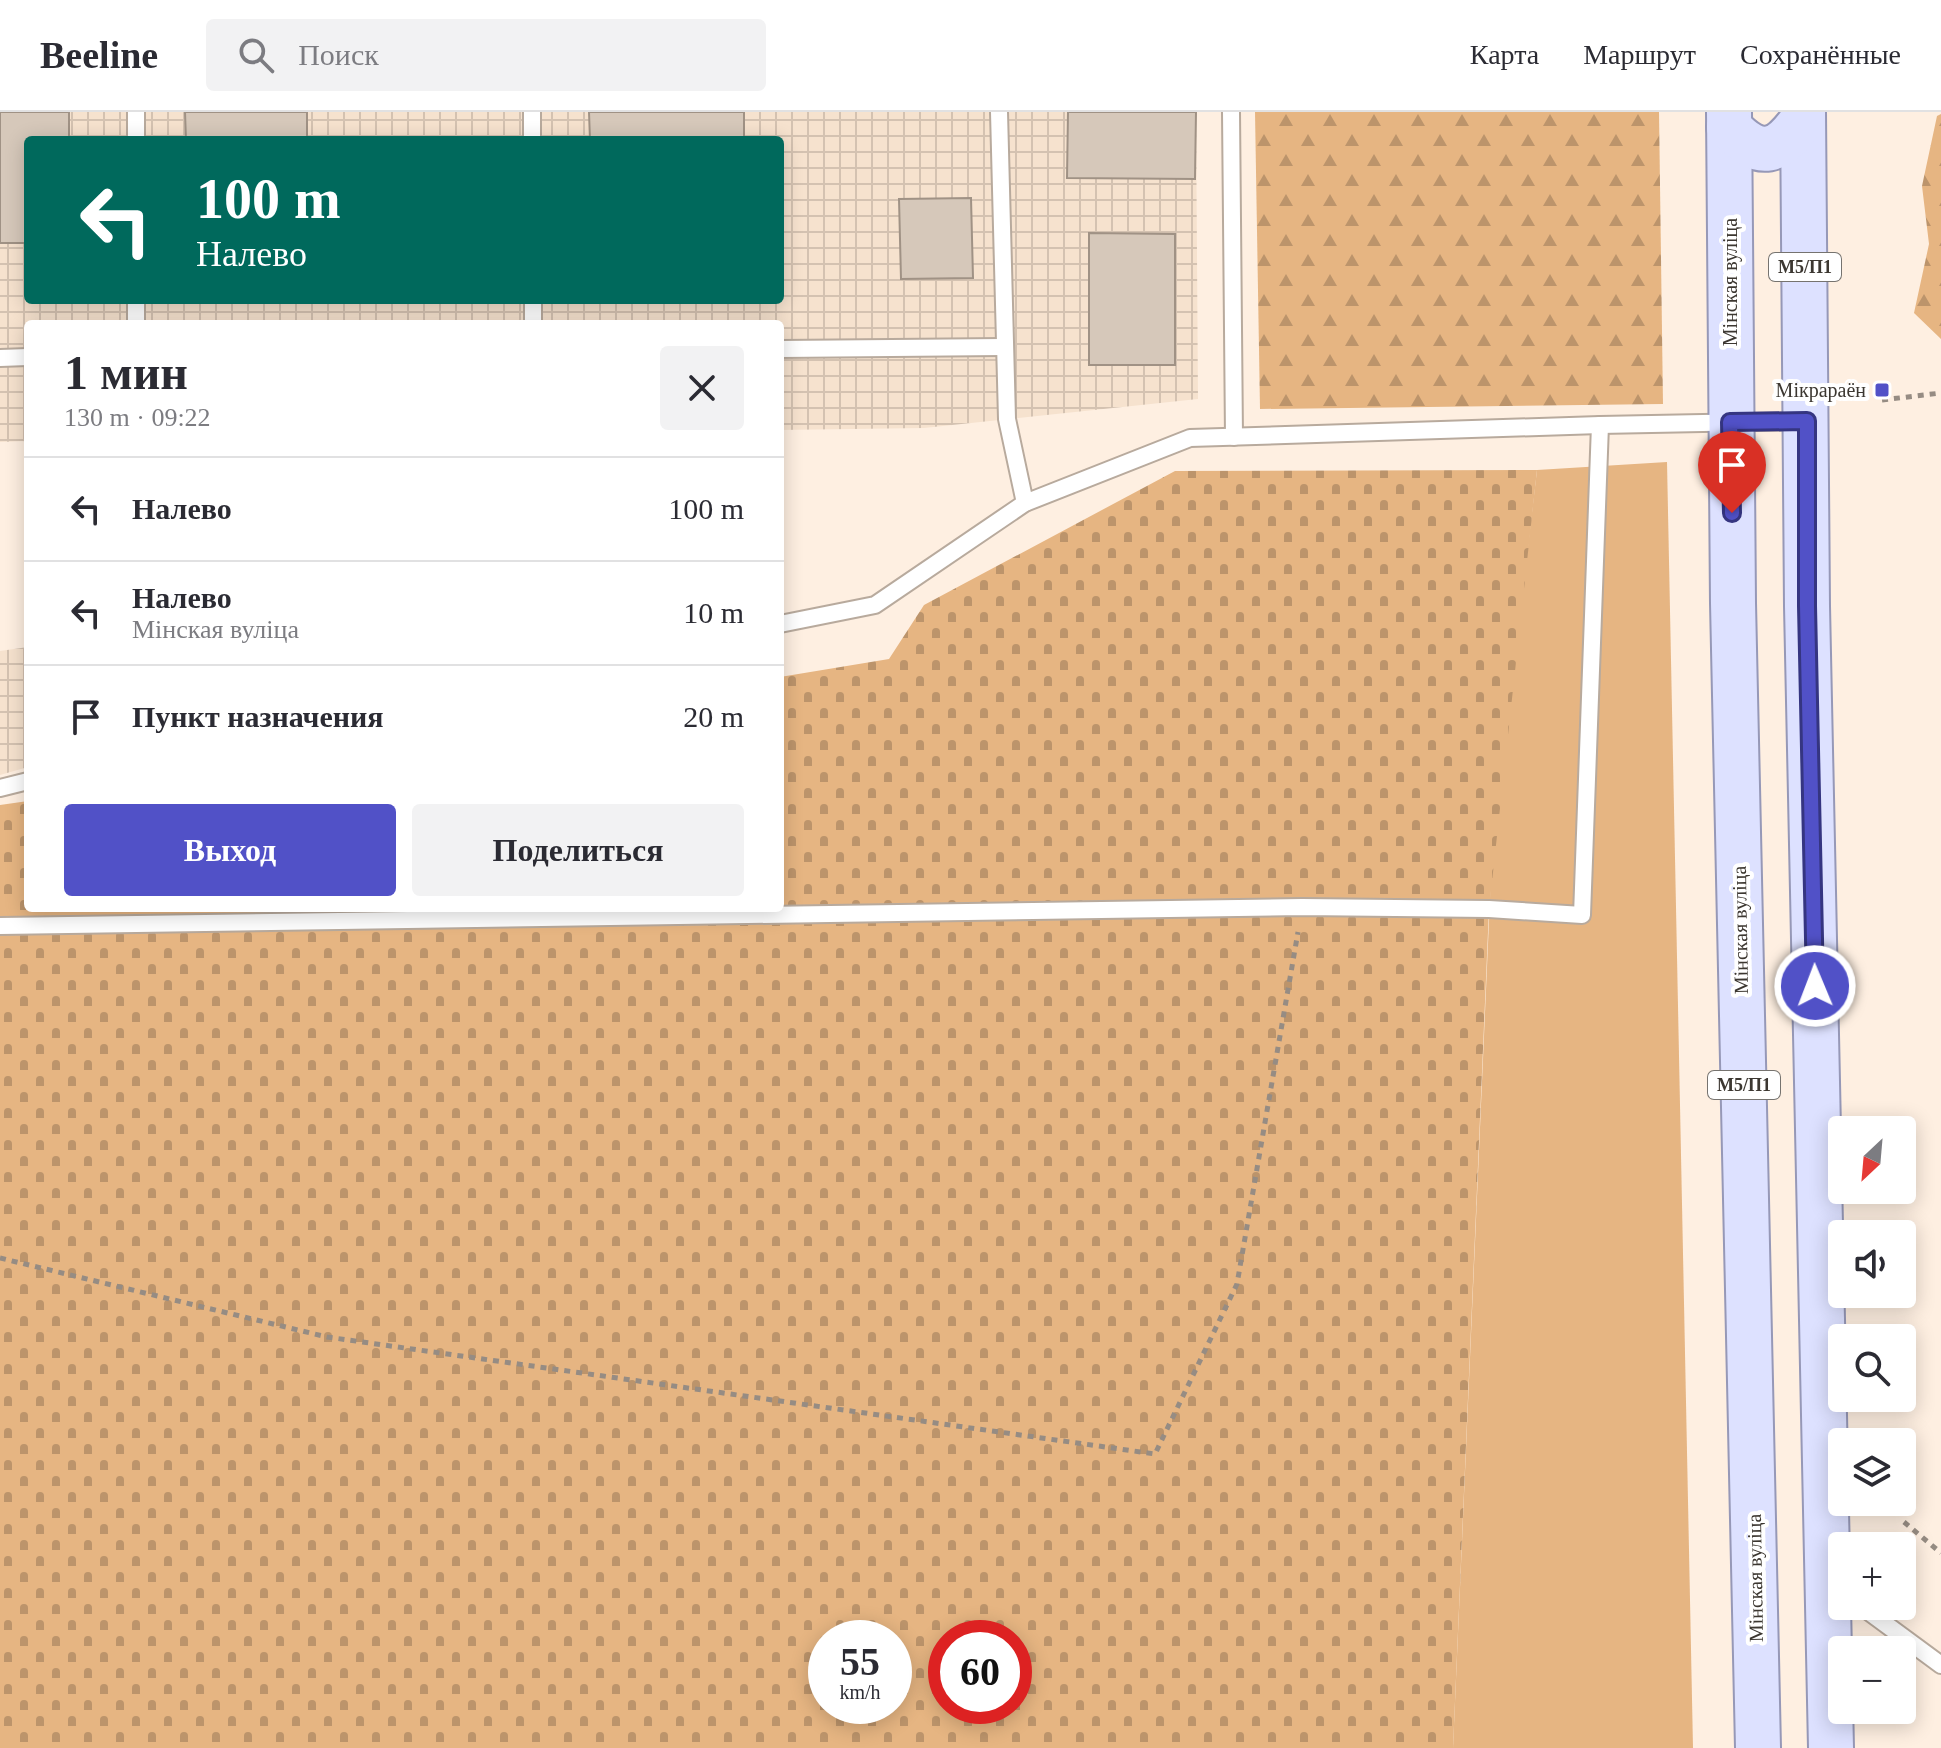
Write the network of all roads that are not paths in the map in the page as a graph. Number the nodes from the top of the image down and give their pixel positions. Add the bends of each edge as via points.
1 (136, 112) edge
2 (532, 112) edge
3 (999, 112) edge
4 (1231, 112) edge
5 (1803, 116) edge
6 (1729, 120) edge
7 (136, 136) edge
8 (532, 136) edge
9 (1003, 347) junction
10 (784, 349) edge
11 (24, 357) edge
12 (0, 358) edge
13 (1807, 421) junction
14 (1730, 422) junction
15 (1600, 425) junction
16 (1234, 437) junction
17 (1025, 503) junction
18 (784, 623) edge
19 (24, 782) edge
20 (0, 788) edge
21 (0, 926) edge
22 (1834, 1532) edge
23 (1834, 1620) edge
24 (1880, 1620) edge
25 (1941, 1665) edge
26 (1758, 1748) edge
27 (1831, 1748) edge

1 - 7 lane
2 - 8 lane
3 - 9 lane
4 - 16 lane
5 - 6 main road via 1778,148 1758,149 1741,140
5 - 13 main road, М5/П1
6 - 14 main road, Мінская вуліца / М5/П1
9 - 10 lane
9 - 17 lane via 1007,419
11 - 12 lane
13 - 14 lane
13 - 22 main road, М5/П1 via 1807,606
14 - 15 lane
14 - 26 main road, Мінская вуліца / М5/П1
15 - 16 lane
15 - 21 lane via 1582,915 1302,907
16 - 17 lane via 1190,438
17 - 18 lane via 875,605
19 - 20 lane
23 - 27 main road, М5/П1
24 - 25 lane

